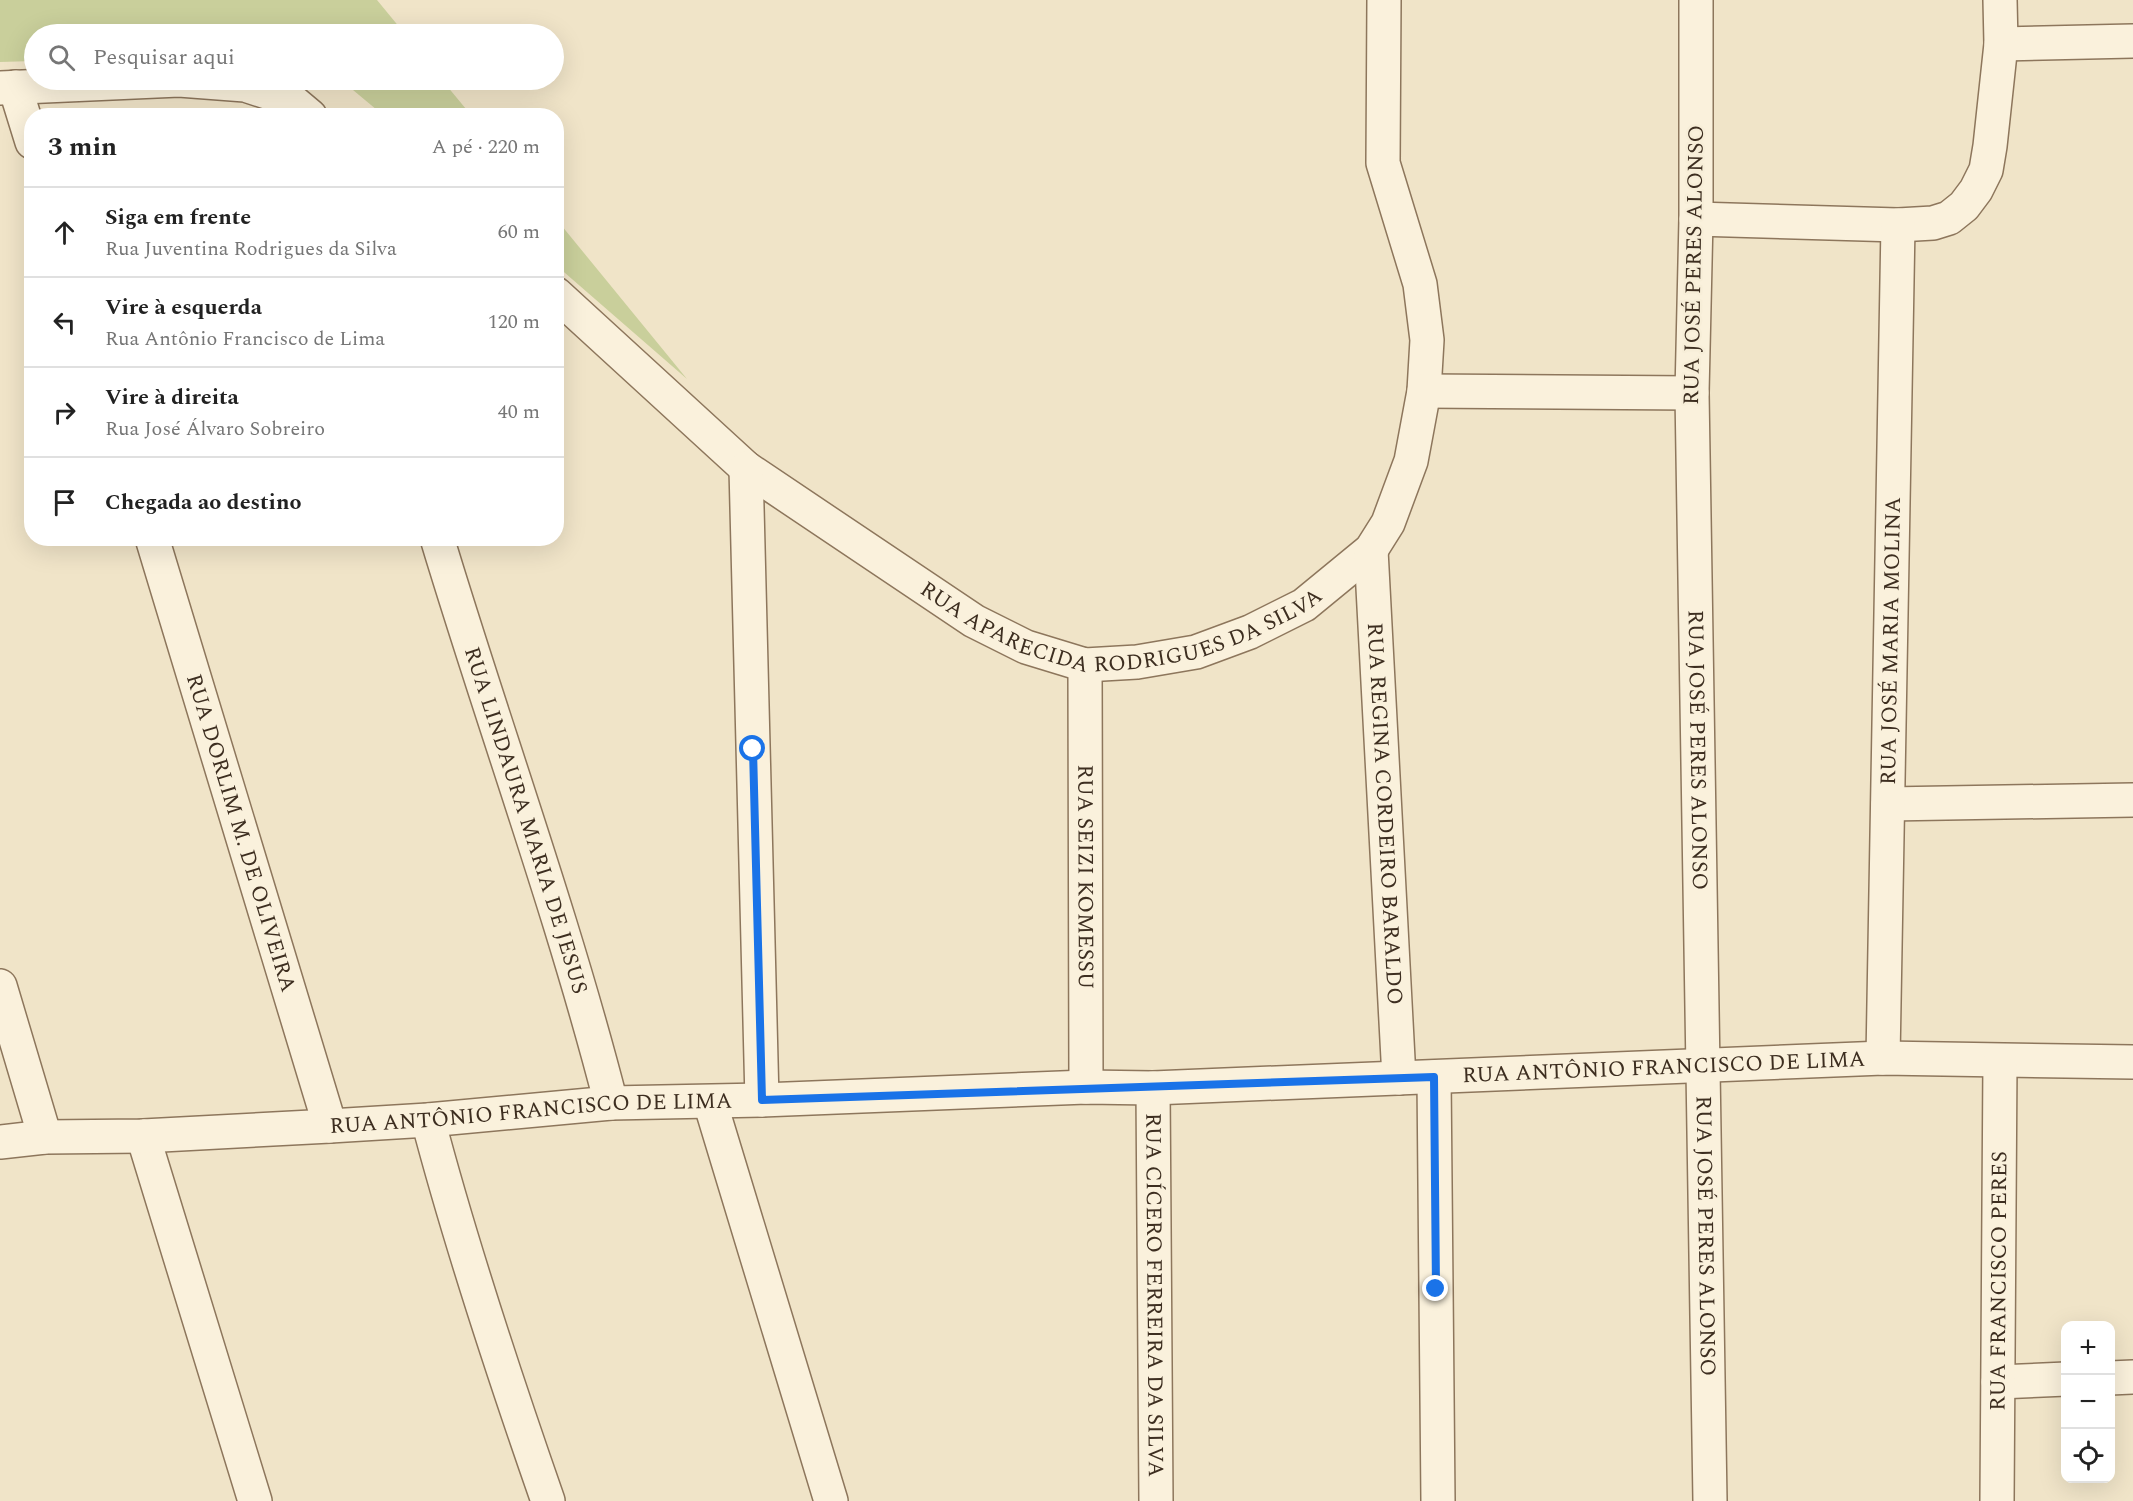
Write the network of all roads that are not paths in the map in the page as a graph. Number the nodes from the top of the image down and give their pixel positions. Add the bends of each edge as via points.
1 (1384, 0) edge
2 (1696, 0) edge
3 (2000, 0) edge
4 (2133, 41) edge
5 (2001, 44) junction
6 (24, 87) edge
7 (7, 88) edge
8 (260, 90) edge
9 (300, 108) edge
10 (24, 125) edge
11 (1696, 219) junction
12 (1898, 225) junction
13 (564, 301) edge
14 (1424, 391) junction
15 (1692, 393) junction
16 (746, 468) junction
17 (154, 546) edge
18 (439, 546) edge
19 (1371, 550) junction
20 (1084, 665) junction
21 (2133, 800) edge
22 (1888, 804) junction
23 (0, 986) edge
24 (1883, 1059) junction
25 (2000, 1061) junction
26 (2133, 1062) edge
27 (1702, 1065) junction
28 (1434, 1077) junction
29 (1399, 1078) junction
30 (1086, 1087) junction
31 (1153, 1088) junction
32 (762, 1100) junction
33 (710, 1102) junction
34 (611, 1103) junction
35 (429, 1120) junction
36 (330, 1126) junction
37 (143, 1136) junction
38 (45, 1137) junction
39 (0, 1142) edge
40 (2133, 1377) edge
41 (2115, 1378) edge
42 (2061, 1379) edge
43 (1998, 1382) junction
44 (255, 1501) edge
45 (548, 1501) edge
46 (831, 1501) edge
47 (1155, 1501) edge
48 (1438, 1501) edge
49 (1710, 1501) edge
50 (1997, 1501) edge

1 - 14 street, RUA APARECIDA RODRIGUES DA SILVA via 1383,163 1420,284 1427,340
2 - 11 street, RUA JOSÉ PERES ALONSO
3 - 5 street
4 - 5 street
5 - 12 street via 1986,170 1976,190 1949,218
6 - 7 street
7 - 10 street
8 - 9 street via 291,100
11 - 12 street
11 - 15 street, RUA JOSÉ PERES ALONSO
12 - 22 street, RUA JOSÉ MARIA MOLINA
13 - 16 street, RUA APARECIDA RODRIGUES DA SILVA
14 - 15 street
14 - 19 street, RUA APARECIDA RODRIGUES DA SILVA via 1411,461 1388,523
15 - 27 street, RUA JOSÉ PERES ALONSO
16 - 20 street, RUA APARECIDA RODRIGUES DA SILVA via 974,621 1026,647
16 - 32 street
17 - 36 street, RUA DORLIM M. DE OLIVEIRA
18 - 34 street, RUA LINDAURA MARIA DE JESUS via 570,954
19 - 20 street, RUA APARECIDA RODRIGUES DA SILVA via 1304,604 1250,632 1196,652 1137,662
19 - 29 street, RUA REGINA CORDEIRO BARALDO
20 - 30 street, RUA SEIZI KOMESSU
21 - 22 street
22 - 24 street, RUA JOSÉ MARIA MOLINA
23 - 38 street
24 - 25 street, RUA ANTÔNIO FRANCISCO DE LIMA
24 - 27 street, RUA ANTÔNIO FRANCISCO DE LIMA
25 - 26 street, RUA ANTÔNIO FRANCISCO DE LIMA
25 - 43 street, RUA FRANCISCO PERES
27 - 28 street, RUA ANTÔNIO FRANCISCO DE LIMA
27 - 49 street, RUA JOSÉ PERES ALONSO
28 - 29 street, RUA ANTÔNIO FRANCISCO DE LIMA
28 - 48 street
29 - 31 street, RUA ANTÔNIO FRANCISCO DE LIMA
30 - 31 street, RUA ANTÔNIO FRANCISCO DE LIMA
30 - 32 street, RUA ANTÔNIO FRANCISCO DE LIMA
31 - 47 street, RUA CÍCERO FERREIRA DA SILVA
32 - 33 street, RUA ANTÔNIO FRANCISCO DE LIMA
33 - 34 street, RUA ANTÔNIO FRANCISCO DE LIMA
33 - 46 street
34 - 35 street, RUA ANTÔNIO FRANCISCO DE LIMA
35 - 36 street, RUA ANTÔNIO FRANCISCO DE LIMA
35 - 45 street via 449,1199
36 - 37 street, RUA ANTÔNIO FRANCISCO DE LIMA
37 - 38 street, RUA ANTÔNIO FRANCISCO DE LIMA
37 - 44 street
38 - 39 street, RUA ANTÔNIO FRANCISCO DE LIMA
40 - 41 street
42 - 43 street
43 - 50 street, RUA FRANCISCO PERES

